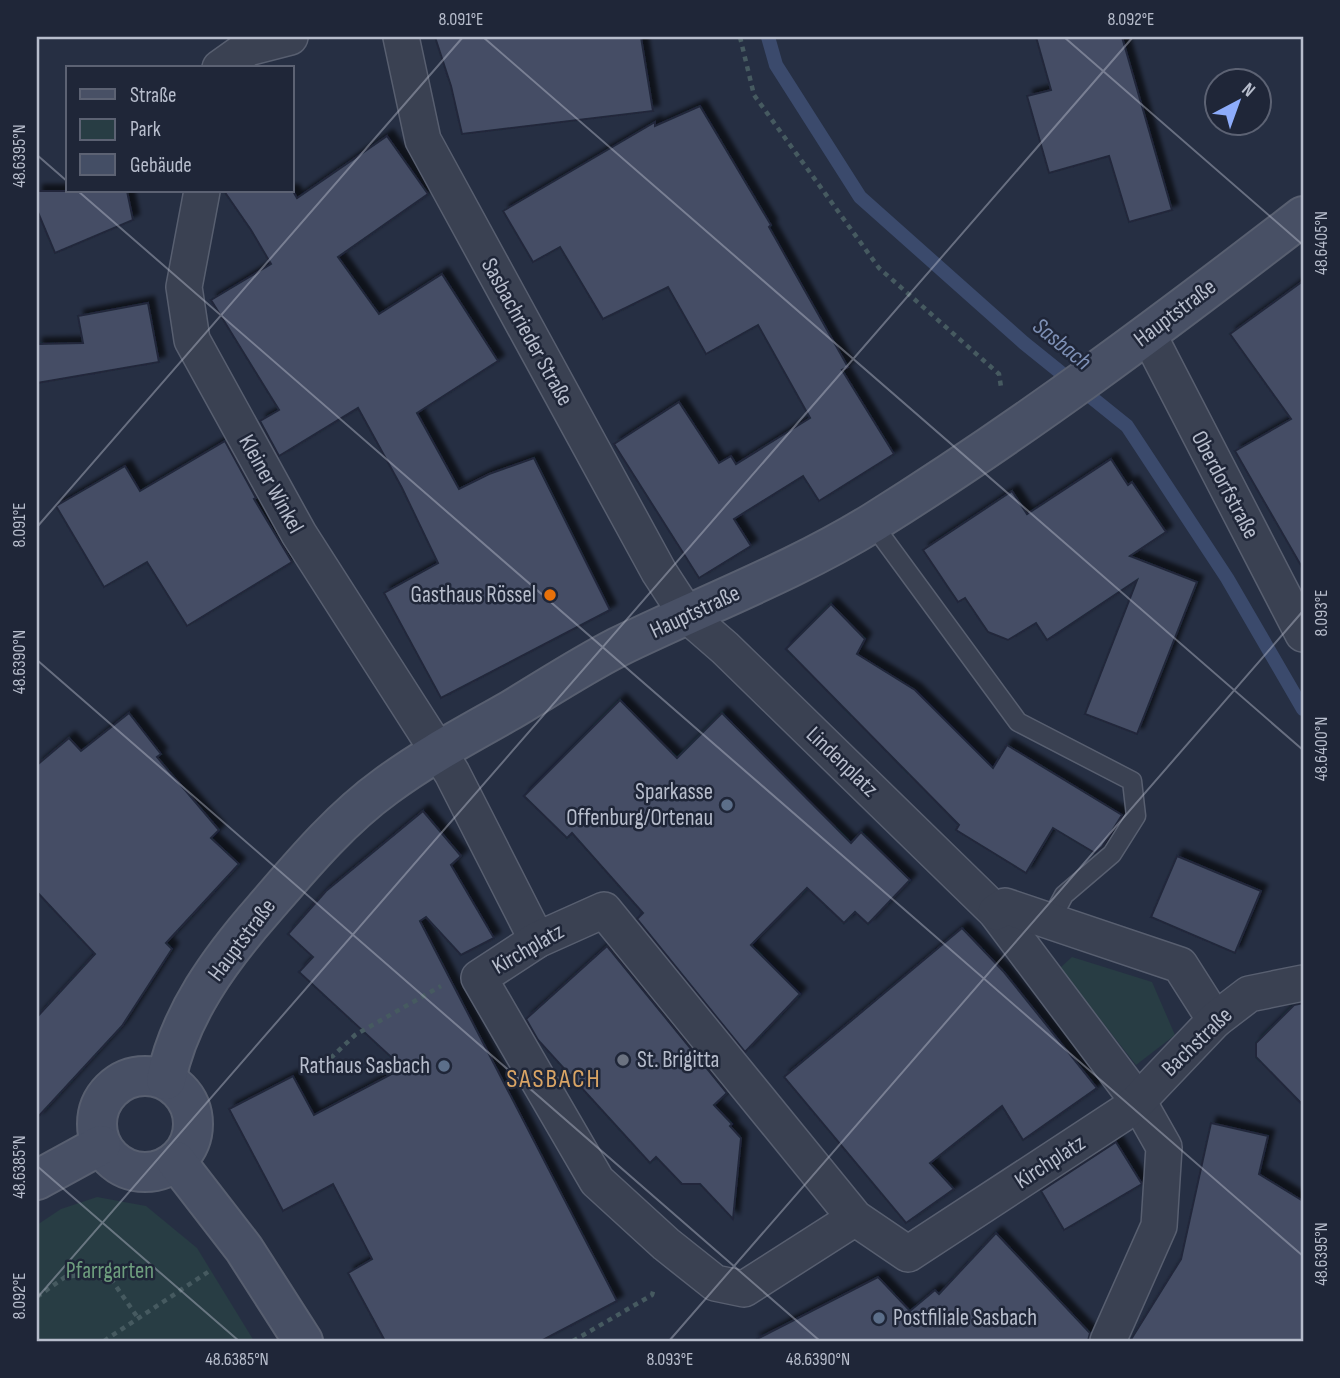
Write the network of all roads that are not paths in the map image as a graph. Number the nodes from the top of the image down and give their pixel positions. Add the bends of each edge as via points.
1 (290, 37) edge
2 (401, 37) edge
3 (223, 66) edge
4 (202, 192) edge
5 (1303, 216) edge
6 (1148, 334) junction
7 (872, 523) junction
8 (687, 615) junction
9 (1303, 634) edge
10 (439, 751) junction
11 (996, 912) junction
12 (1050, 921) junction
13 (537, 940) junction
14 (1303, 983) edge
15 (1215, 1020) junction
16 (166, 1080) junction
17 (1138, 1101) junction
18 (101, 1145) junction
19 (176, 1161) junction
20 (37, 1180) edge
21 (855, 1218) junction
22 (303, 1341) edge
23 (1108, 1341) edge

1 - 3 street via 248,48
2 - 8 street, Sasbachrieder Straße via 423,140 652,560
4 - 10 street, Kleiner Winkel via 184,287 192,340 299,534
5 - 6 street, Hauptstraße
6 - 7 street, Hauptstraße
6 - 9 street, Oberdorfstraße
7 - 8 street, Hauptstraße via 777,575
7 - 12 lane via 1017,722 1132,781 1136,816 1112,854 1064,895
8 - 10 street, Hauptstraße via 591,663
8 - 11 street, Lindenplatz
10 - 13 street, Kleiner Winkel
10 - 16 street, Hauptstraße via 384,787 318,846 235,943 184,1025
11 - 12 street via 1005,906
11 - 17 street, Lindenplatz
12 - 15 street via 1180,965
13 - 21 street, Kirchplatz via 604,910
13 - 21 street, Kirchplatz via 479,978 597,1181 666,1244 715,1283 744,1289
14 - 15 street, Bachstraße via 1249,994
15 - 17 street, Bachstraße
16 - 18 street via 135,1076 109,1092 96,1120
16 - 19 street via 189,1103 193,1118 190,1142
17 - 21 street, Kirchplatz via 908,1254
17 - 23 street, Lindenplatz via 1164,1147 1159,1226
18 - 19 street via 130,1170 162,1169
18 - 20 street
19 - 22 street via 244,1249

